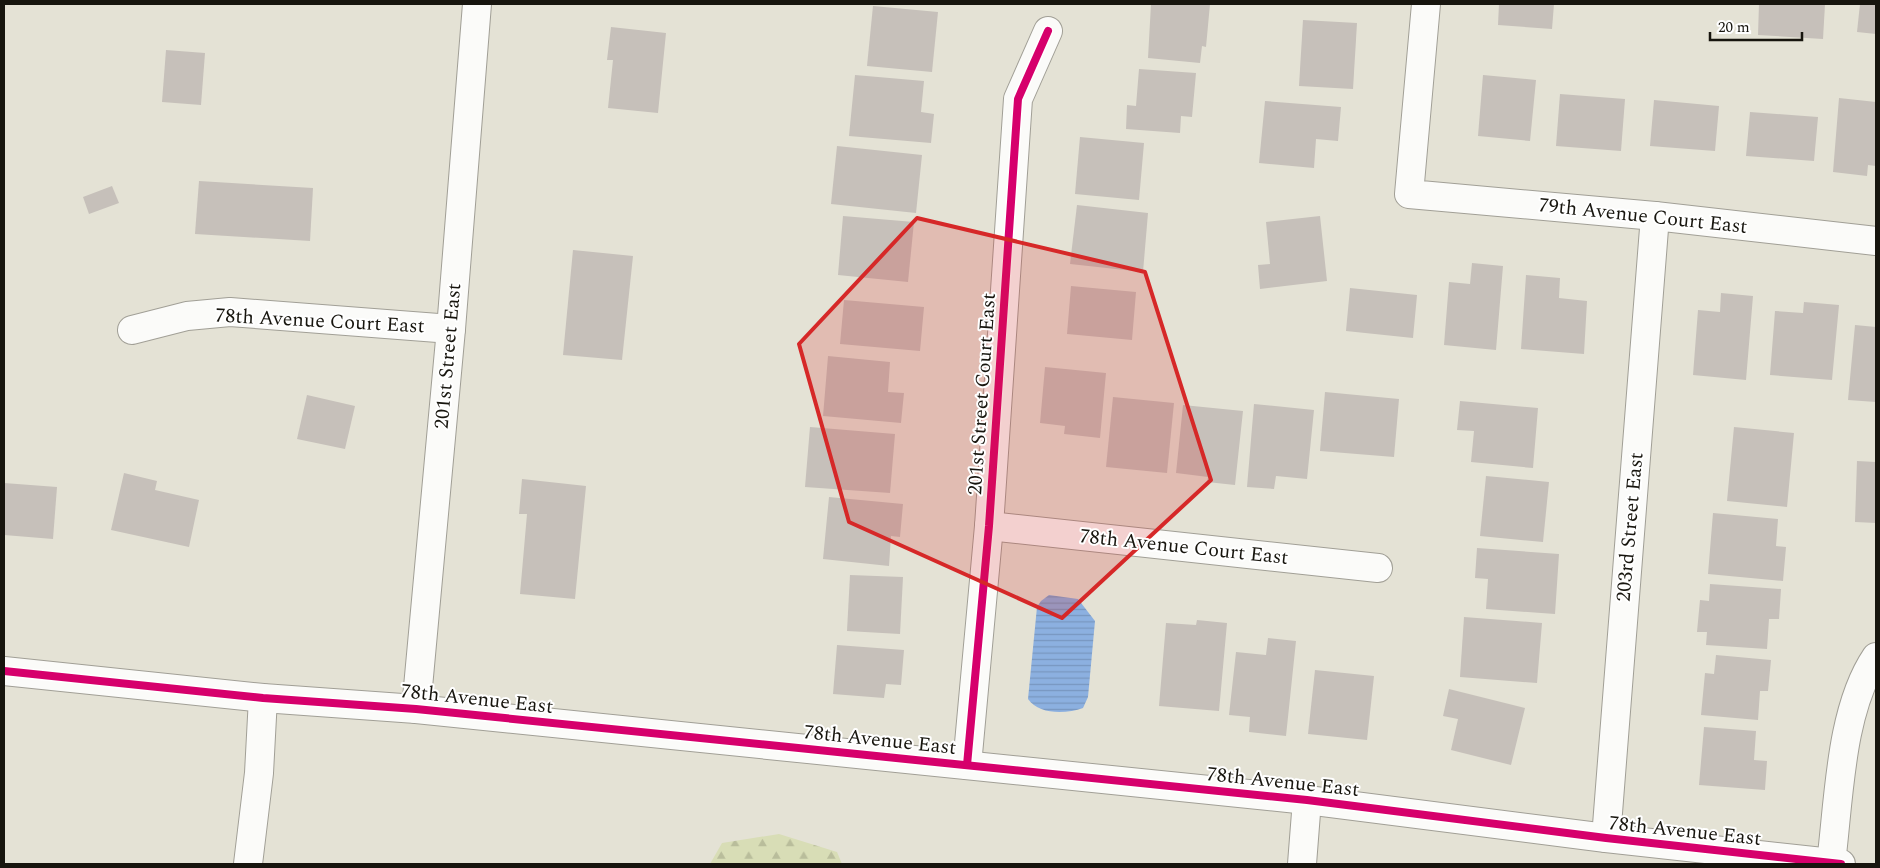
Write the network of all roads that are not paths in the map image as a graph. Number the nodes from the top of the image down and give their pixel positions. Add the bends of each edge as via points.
1 (477, 4) edge
2 (1426, 4) edge
3 (1048, 31) dead end
4 (1655, 216) junction
5 (1876, 241) edge
6 (451, 329) junction
7 (132, 330) dead end
8 (989, 526) junction
9 (1378, 568) dead end
10 (1876, 657) edge
11 (4, 671) edge
12 (263, 698) junction
13 (416, 709) junction
14 (967, 765) junction
15 (1307, 800) junction
16 (1606, 838) junction
17 (248, 864) edge
18 (1302, 864) edge
19 (1836, 864) edge

1 - 6 street, 201st Street East
2 - 4 street, 79th Avenue Court East via 1409,194
3 - 8 street, 201st Street Court East via 1018,99
4 - 5 street, 79th Avenue Court East
4 - 16 street, 203rd Street East
6 - 7 street, 78th Avenue Court East via 230,312 187,316
6 - 13 street, 201st Street East
8 - 9 street, 78th Avenue Court East
8 - 14 street, 201st Street Court East
10 - 19 street via 1864,674 1849,716
11 - 12 street, 78th Avenue East
12 - 13 street, 78th Avenue East
12 - 17 street via 259,773
13 - 14 street, 78th Avenue East
14 - 15 street, 78th Avenue East
15 - 16 street, 78th Avenue East
15 - 18 street
16 - 19 street, 78th Avenue East

